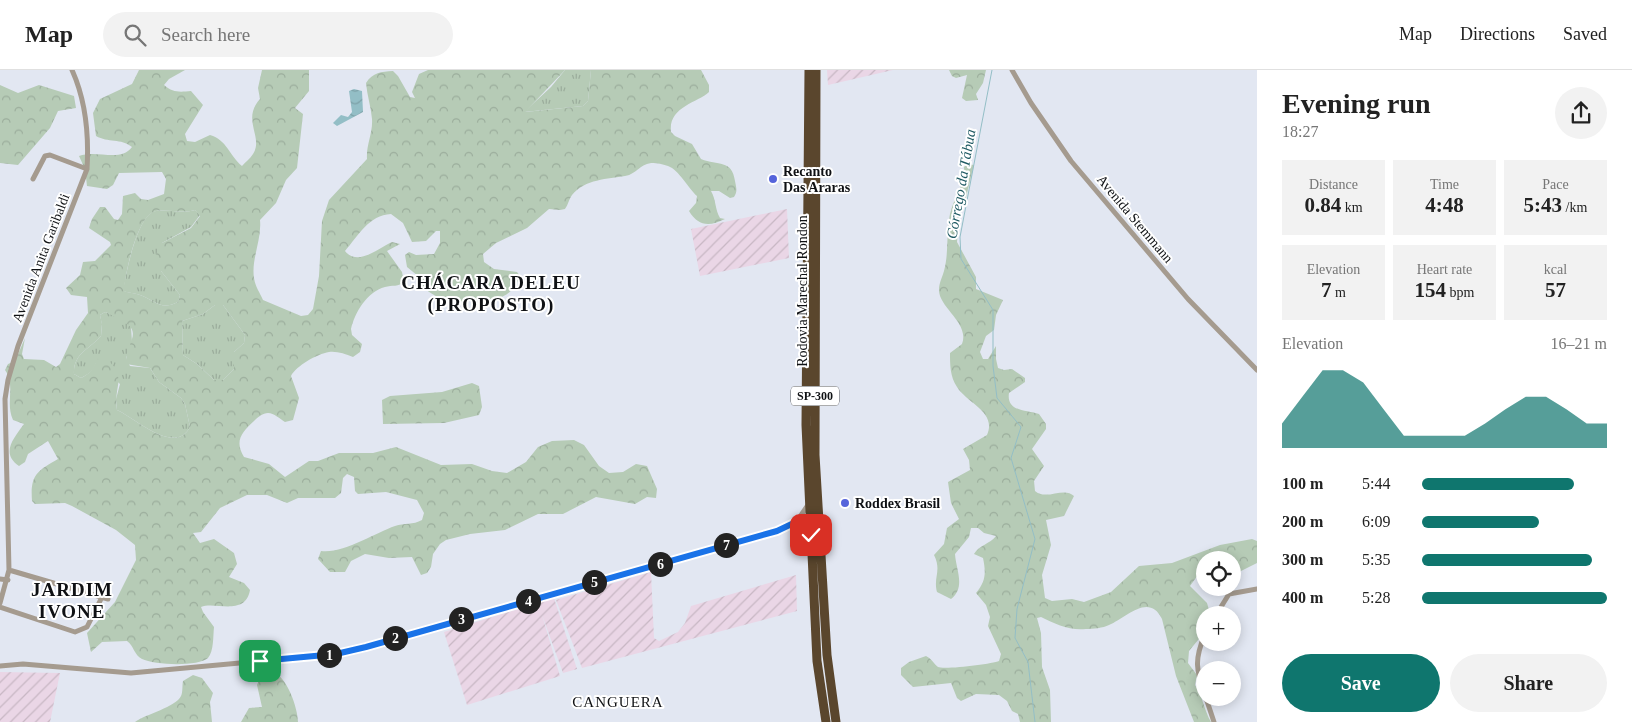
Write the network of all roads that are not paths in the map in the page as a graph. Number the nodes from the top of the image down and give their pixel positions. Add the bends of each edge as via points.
1 (72, 70) edge
2 (809, 70) edge
3 (816, 70) edge
4 (1012, 70) edge
5 (87, 169) junction
6 (33, 179) dead end
7 (1257, 370) edge
8 (810, 502) junction
9 (798, 521) junction
10 (0, 534) edge
11 (8, 535) junction
12 (811, 535) junction
13 (9, 570) junction
14 (0, 579) edge
15 (8, 580) junction
16 (1257, 589) edge
17 (0, 603) edge
18 (1222, 606) edge
19 (0, 608) edge
20 (0, 666) edge
21 (1208, 706) edge
22 (826, 722) edge
23 (836, 722) edge
24 (1214, 722) edge

1 - 5 street, Avenida Anita Garibaldi via 80,88 86,127
2 - 8 highway, Rodovia Marechal Rondon / SP-300 via 806,425
3 - 23 highway, Rodovia Marechal Rondon / SP-300 via 815,455 828,662
4 - 7 street, Avenida Stemmann via 1040,118 1071,161 1188,299
5 - 6 street via 50,155 45,156
5 - 11 street, Avenida Anita Garibaldi via 18,346 8,380 5,399
8 - 9 street
8 - 12 highway, Rodovia Marechal Rondon / SP-300
9 - 12 street
9 - 20 street via 777,531 336,654 131,673 24,664
10 - 11 street
11 - 13 street, Avenida Anita Garibaldi
12 - 22 highway, Rodovia Marechal Rondon / SP-300 via 817,661
13 - 15 street, Avenida Anita Garibaldi
13 - 19 street via 105,598 86,627 75,632
14 - 15 street
15 - 17 street, Avenida Anita Garibaldi
16 - 18 street via 1229,594
21 - 24 street

